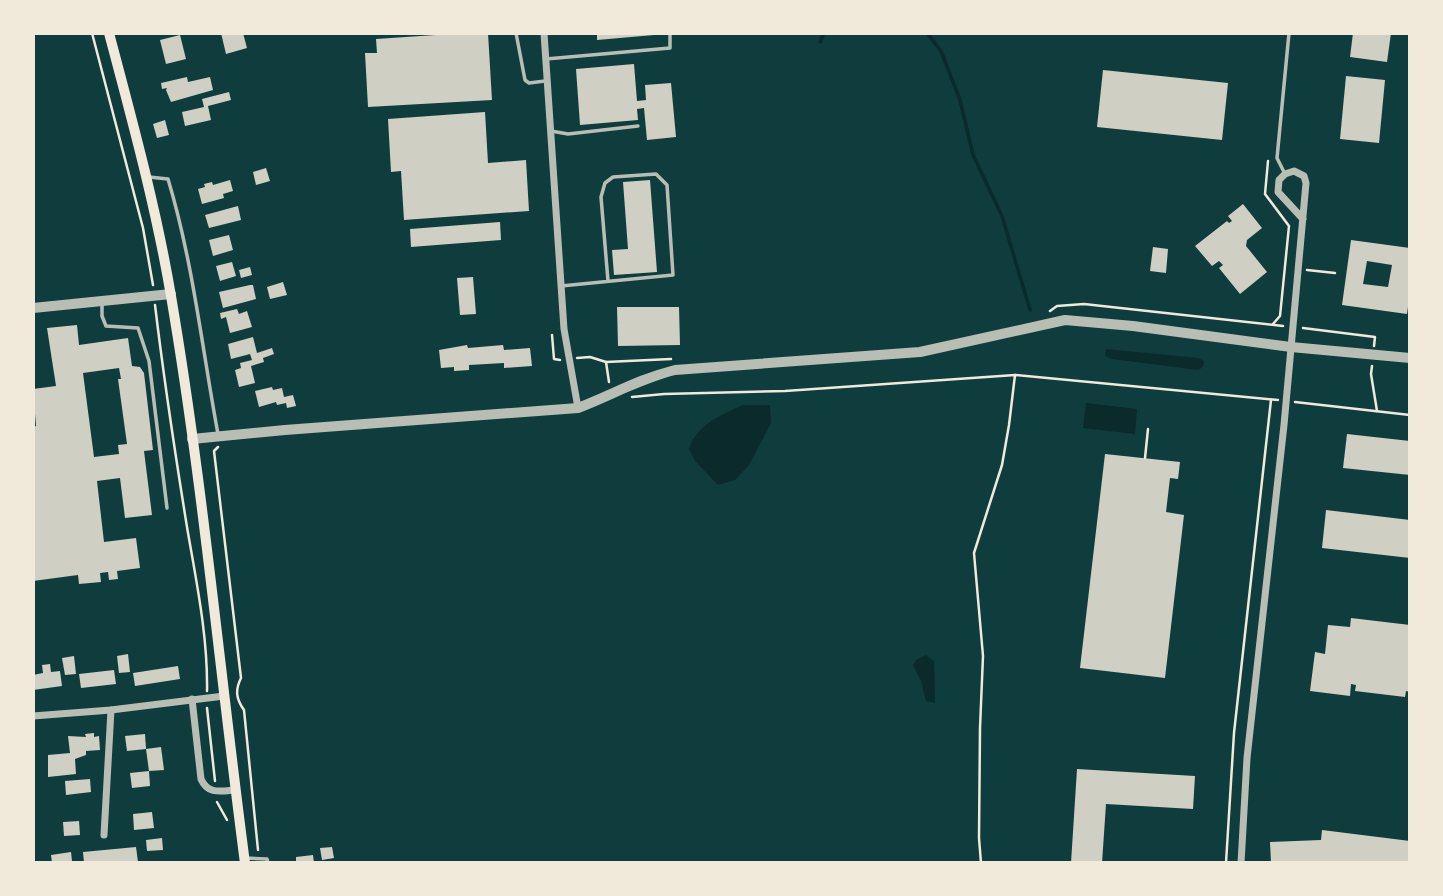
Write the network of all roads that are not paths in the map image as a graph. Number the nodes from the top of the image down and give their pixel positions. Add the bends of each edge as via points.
1 (109, 33) edge
2 (516, 33) edge
3 (544, 33) edge
4 (670, 33) edge
5 (1289, 33) edge
6 (546, 59) junction
7 (547, 81) junction
8 (638, 126) dead end
9 (551, 131) junction
10 (1285, 174) junction
11 (147, 177) junction
12 (1303, 219) junction
13 (608, 281) junction
14 (561, 286) junction
15 (171, 294) junction
16 (102, 301) junction
17 (33, 308) edge
18 (1291, 347) junction
19 (1410, 358) edge
20 (578, 408) junction
21 (192, 439) junction
22 (219, 440) junction
23 (167, 508) dead end
24 (224, 696) junction
25 (192, 699) junction
26 (111, 710) junction
27 (33, 716) edge
28 (236, 790) junction
29 (104, 835) dead end
30 (245, 860) edge
31 (268, 863) edge
32 (1241, 863) edge

1 - 11 main road
2 - 7 lane via 526,82
3 - 6 street
4 - 6 lane via 670,48
5 - 10 lane via 1277,158
6 - 7 street
7 - 9 street
8 - 9 lane via 568,134
9 - 14 street
10 - 12 street via 1278,192
10 - 12 street via 1294,171 1304,176
11 - 15 main road
11 - 22 lane via 168,179 179,215
12 - 18 street
13 - 13 lane via 673,275 667,185 656,174 613,177 605,183 601,197
13 - 14 lane
14 - 20 street
15 - 16 street
15 - 21 main road
16 - 17 street
16 - 23 lane via 106,326 138,328 149,361
18 - 19 street
18 - 20 street via 1065,320 920,352 675,370
18 - 32 street via 1247,758
20 - 22 street
21 - 22 street
21 - 24 main road
24 - 25 street
24 - 28 main road
25 - 26 street
25 - 28 street via 204,786 211,791
26 - 27 street
26 - 29 street
28 - 30 main road
30 - 31 lane via 267,859

